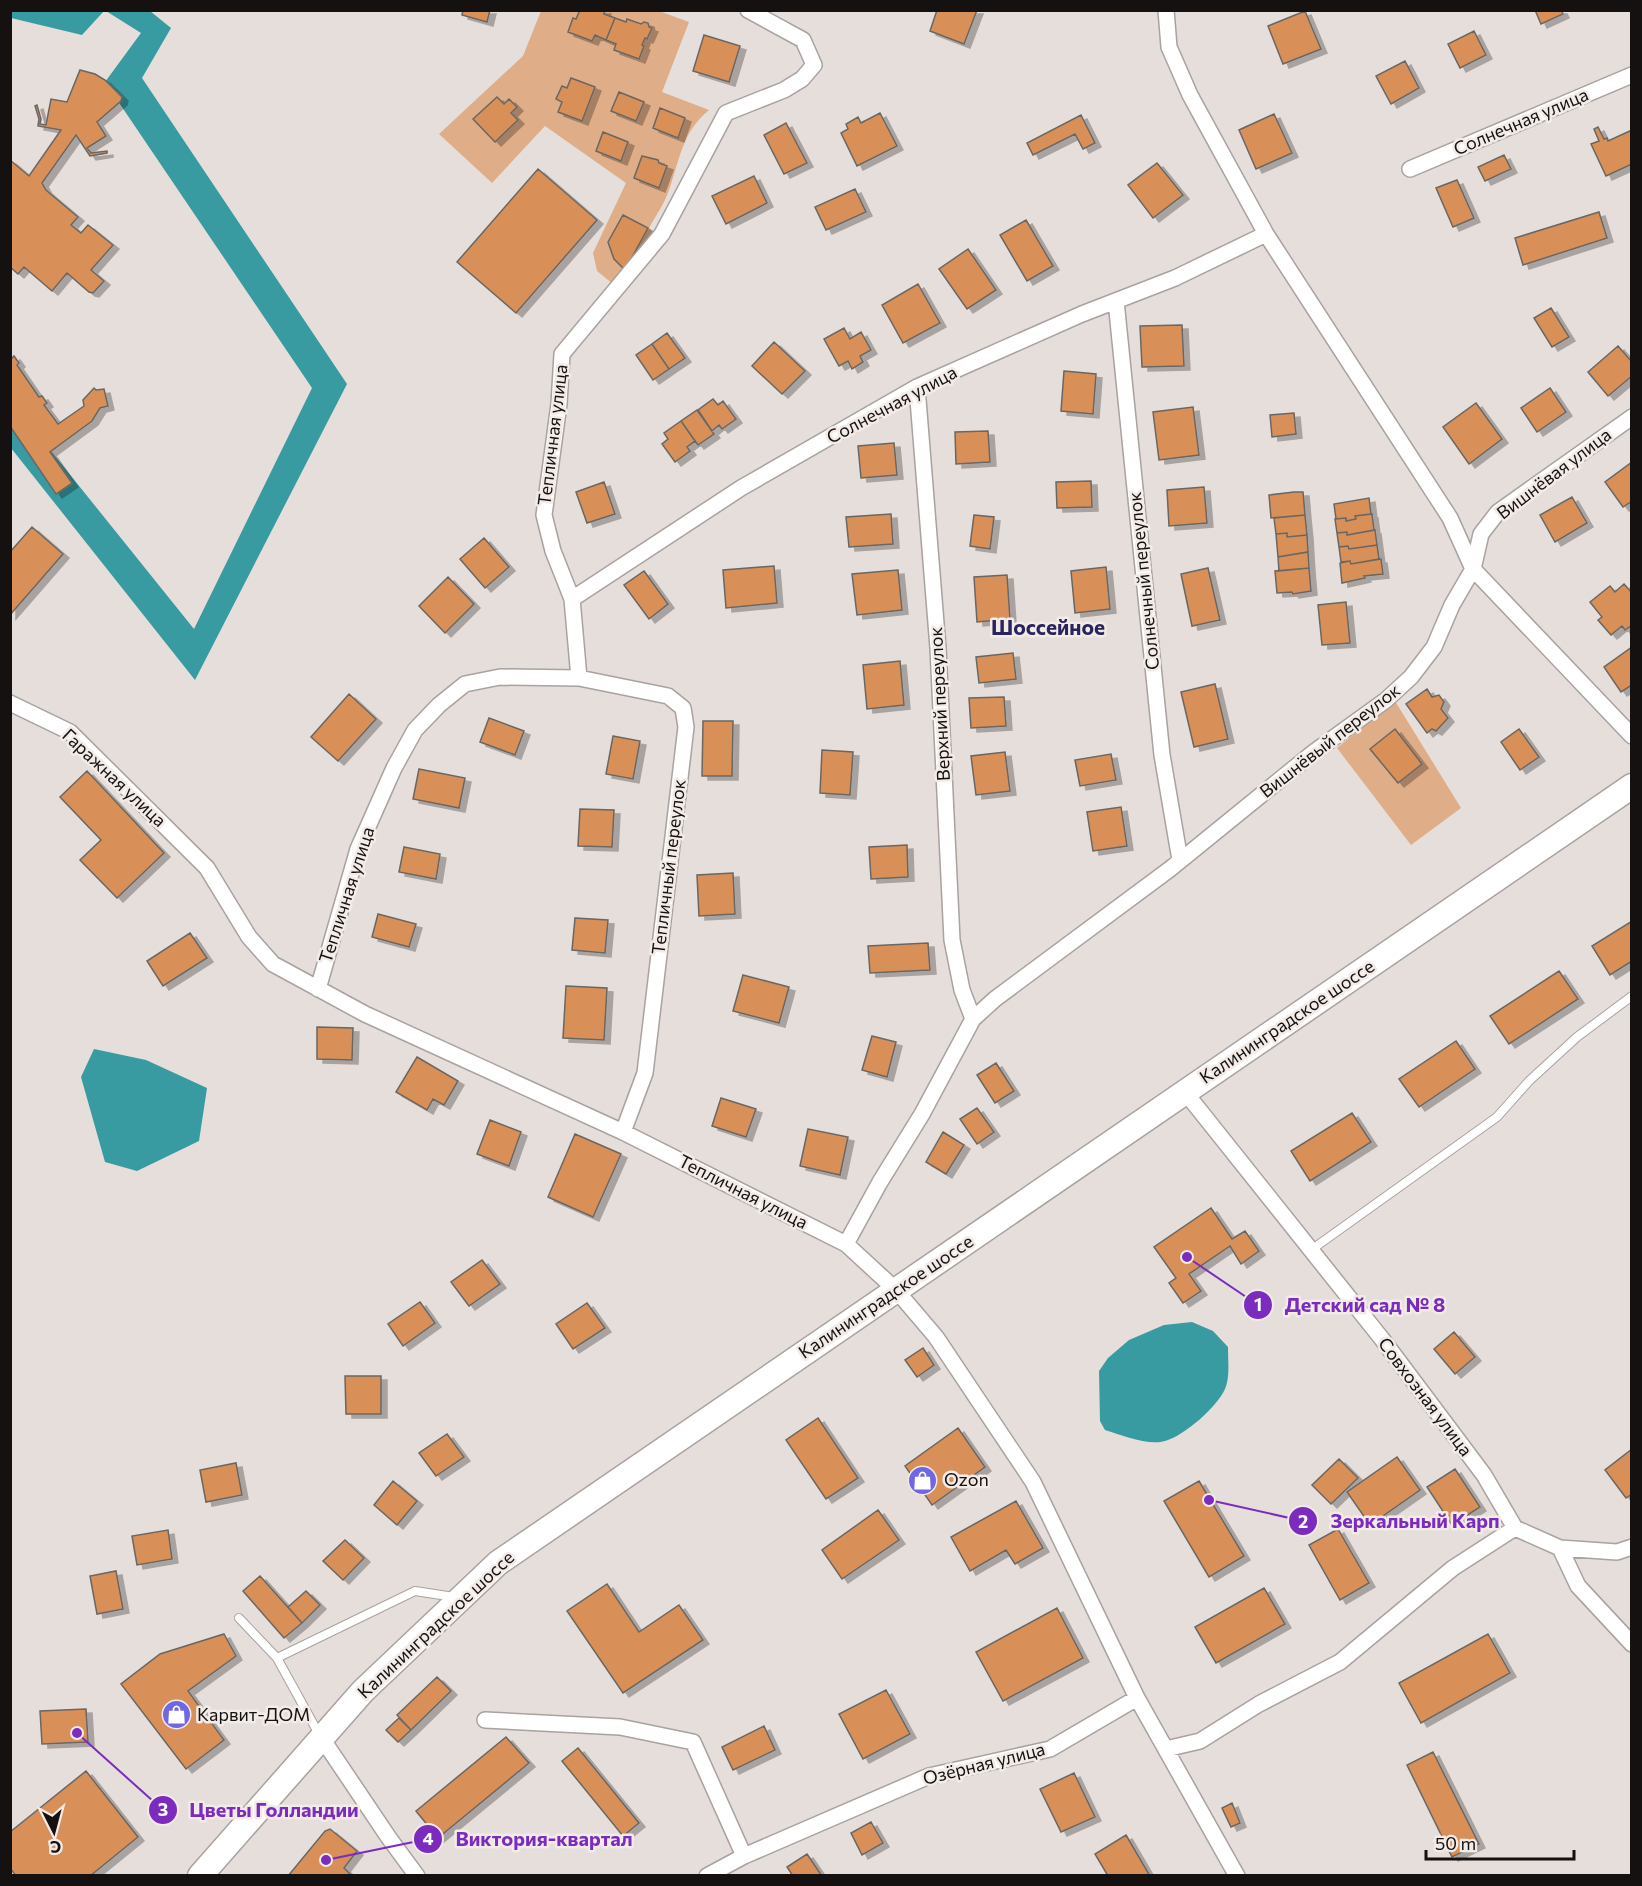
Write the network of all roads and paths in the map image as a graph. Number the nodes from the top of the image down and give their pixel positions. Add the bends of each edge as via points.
1 (748, 10) edge
2 (1170, 12) edge
3 (1632, 75) edge
4 (1410, 169) dead end
5 (1266, 234) junction
6 (1116, 301) junction
7 (917, 387) junction
8 (1632, 417) edge
9 (1473, 569) junction
10 (572, 599) junction
11 (579, 678) junction
12 (10, 703) edge
13 (1632, 736) edge
14 (1632, 786) edge
15 (1180, 861) junction
16 (207, 868) joint
17 (318, 989) junction
18 (1632, 996) edge
19 (973, 1019) junction
20 (1185, 1092) junction
21 (623, 1132) junction
22 (846, 1244) junction
23 (1311, 1250) junction
24 (896, 1290) junction
25 (1515, 1528) junction
26 (1632, 1547) edge
27 (1560, 1548) junction
28 (461, 1598) junction
29 (239, 1617) dead end
30 (1632, 1644) edge
31 (277, 1658) junction
32 (1137, 1698) junction
33 (485, 1720) dead end
34 (321, 1737) junction
35 (1166, 1749) junction
36 (744, 1856) junction
37 (200, 1875) edge
38 (417, 1875) edge
39 (706, 1875) edge
40 (1237, 1875) edge

1 - 10 street, Тепличная улица via 803,40 814,65 802,79 784,90 726,113 662,234 562,354 544,515
2 - 5 street via 1169,47 1190,95
3 - 4 street, Солнечная улица
5 - 6 street, Солнечная улица via 1175,278
5 - 9 street via 1450,518
6 - 7 street, Солнечная улица
6 - 15 street, Солнечный переулок via 1162,755
7 - 10 street, Солнечная улица via 741,488
7 - 19 street, Верхний переулок via 938,648 952,940
8 - 9 street, Вишнёвая улица via 1498,512 1481,534
9 - 13 street
9 - 15 street, Вишнёвый переулок via 1452,604 1434,647 1411,677
10 - 11 street, Тепличная улица
11 - 17 street, Тепличная улица via 500,677 465,684 415,730 358,849
11 - 21 street, Тепличный переулок via 668,696 683,708 686,727 645,1073
12 - 16 street, Гаражная улица via 69,732
14 - 20 main road, Калининградское шоссе
15 - 19 street, Вишнёвый переулок
16 - 17 street, Тепличная улица via 249,937 273,964
17 - 21 street, Тепличная улица via 364,1014
18 - 23 lane via 1577,1037 1497,1116
19 - 22 street, Вишнёвый переулок
20 - 23 street, Совхозная улица
20 - 24 main road, Калининградское шоссе
21 - 22 street, Тепличная улица
22 - 24 street, Тепличная улица
23 - 25 street, Совхозная улица via 1484,1475
24 - 28 main road, Калининградское шоссе via 498,1563
24 - 32 street via 936,1337 1033,1482
25 - 27 street
25 - 35 street via 1454,1569 1340,1662 1259,1704 1200,1741
26 - 27 street via 1617,1552
27 - 30 street via 1578,1586
28 - 31 lane via 415,1591
28 - 34 main road, Калининградское шоссе via 363,1691
29 - 31 lane
31 - 34 lane
32 - 35 street
32 - 36 street, Озёрная улица via 1050,1749 929,1776
33 - 36 street via 620,1727 693,1742
34 - 37 main road, Калининградское шоссе
34 - 38 street
35 - 40 street
36 - 39 street, Озёрная улица

